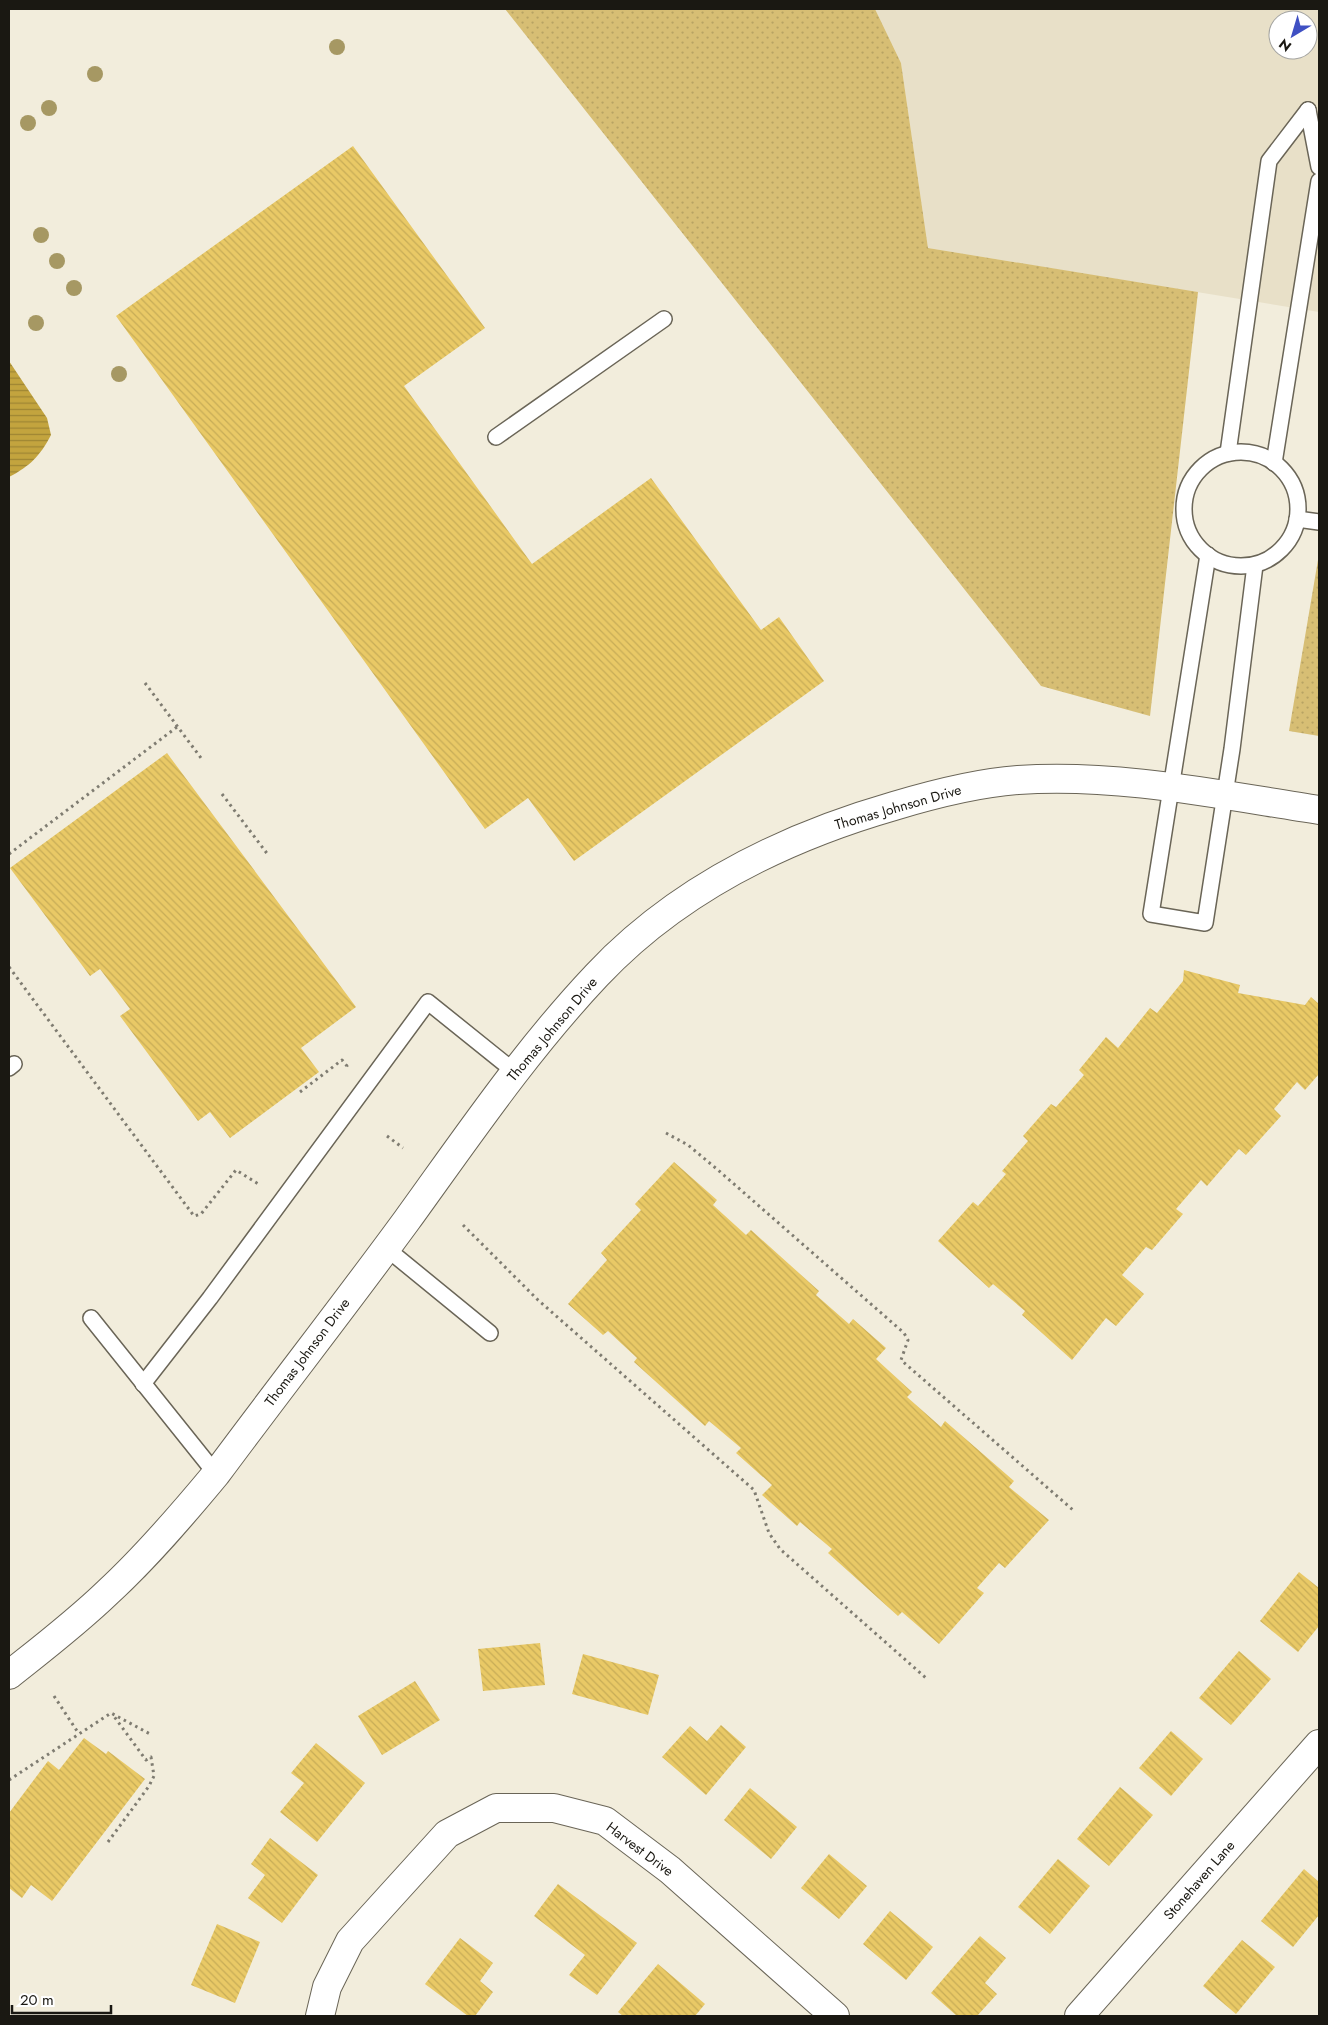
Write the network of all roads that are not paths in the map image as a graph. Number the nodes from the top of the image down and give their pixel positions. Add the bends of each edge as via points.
1 (1319, 167) edge
2 (1319, 181) edge
3 (664, 319) dead end
4 (496, 437) dead end
5 (1228, 453) junction
6 (1274, 463) junction
7 (1297, 519) junction
8 (1319, 522) edge
9 (1208, 555) junction
10 (1255, 565) junction
11 (1171, 786) junction
12 (1225, 795) junction
13 (1319, 810) edge
14 (515, 1072) junction
15 (386, 1248) junction
16 (91, 1318) dead end
17 (490, 1333) dead end
18 (143, 1384) junction
19 (216, 1474) junction
20 (9, 1675) edge
21 (1319, 1744) edge
22 (320, 2016) edge
23 (835, 2016) edge
24 (1079, 2016) edge

1 - 5 lane via 1308,110 1269,161
2 - 6 lane
3 - 4 lane
5 - 6 lane via 1248,452
5 - 9 lane via 1198,471 1184,503 1192,538
6 - 7 lane via 1294,486 1299,505
7 - 8 lane
7 - 10 lane via 1288,543
9 - 10 lane via 1235,566
9 - 11 lane
10 - 12 lane
11 - 12 street, Thomas Johnson Drive
11 - 12 lane via 1151,914 1205,923
11 - 14 street, Thomas Johnson Drive via 1018,780 912,800 801,837 741,866 691,896 640,934 597,974
12 - 13 street, Thomas Johnson Drive
14 - 15 street, Thomas Johnson Drive
14 - 18 lane via 428,1002
15 - 17 lane
15 - 19 street, Thomas Johnson Drive
16 - 18 lane
18 - 19 lane
19 - 20 street, Thomas Johnson Drive via 109,1592
21 - 24 street, Stonehaven Lane
22 - 23 street, Harvest Drive via 327,1987 350,1942 446,1834 496,1808 554,1808 605,1822 663,1864

